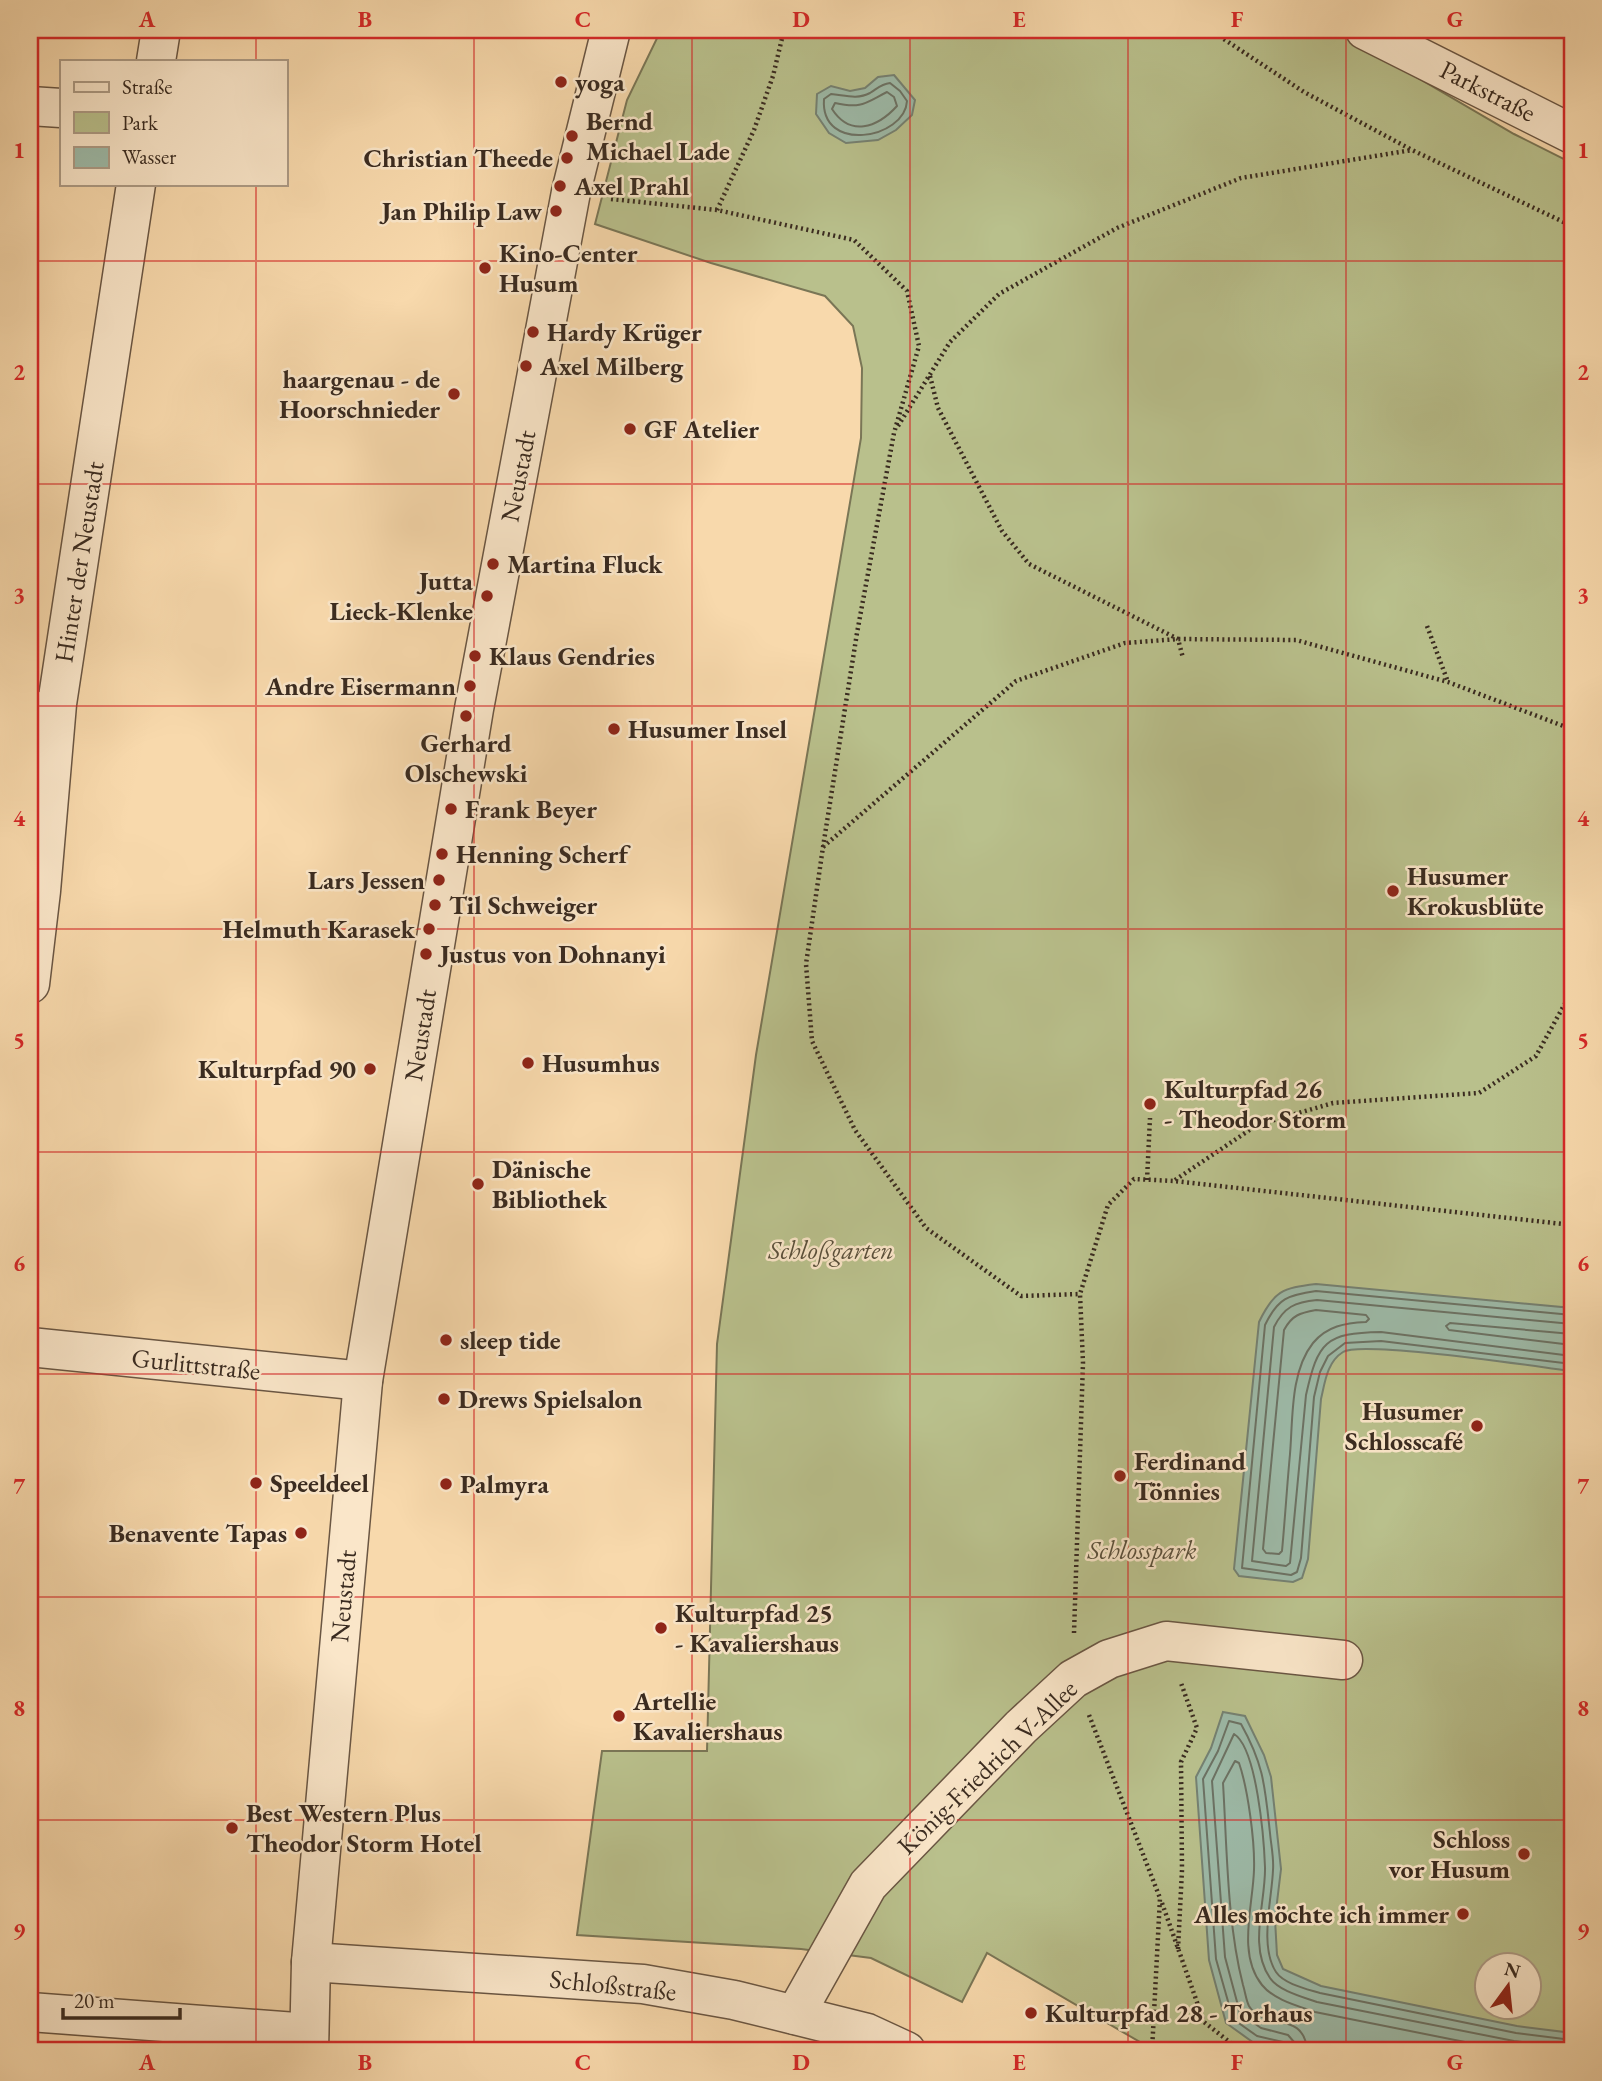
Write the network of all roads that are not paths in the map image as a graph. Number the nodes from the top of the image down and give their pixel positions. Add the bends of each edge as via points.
1 (161, 30) edge
2 (611, 30) edge
3 (1365, 30) edge
4 (156, 60) edge
5 (30, 106) edge
6 (60, 108) edge
7 (1572, 134) edge
8 (136, 186) edge
9 (43, 703) edge
10 (40, 794) edge
11 (35, 890) edge
12 (31, 968) edge
13 (30, 1347) edge
14 (363, 1381) junction
15 (1343, 1660) dead end
16 (311, 1962) junction
17 (30, 2012) edge
18 (795, 2015) junction
19 (309, 2042) edge
20 (906, 2051) edge

1 - 4 street
2 - 14 street, Neustadt via 571,192 474,709
3 - 7 street, Parkstraße
5 - 6 street
8 - 9 street, Hinter der Neustadt
9 - 10 street, Hinter der Neustadt
10 - 11 street, Hinter der Neustadt
11 - 12 street, Hinter der Neustadt
13 - 14 street, Gurlittstraße
14 - 16 street, Neustadt
15 - 18 street, König-Friedrich V-Allee via 1166,1641 1109,1659 1073,1679 1012,1735 867,1885
16 - 18 street, Schloßstraße via 643,1984
16 - 19 street, Neustadt
17 - 19 street
18 - 20 street, Schloßstraße via 867,2034

